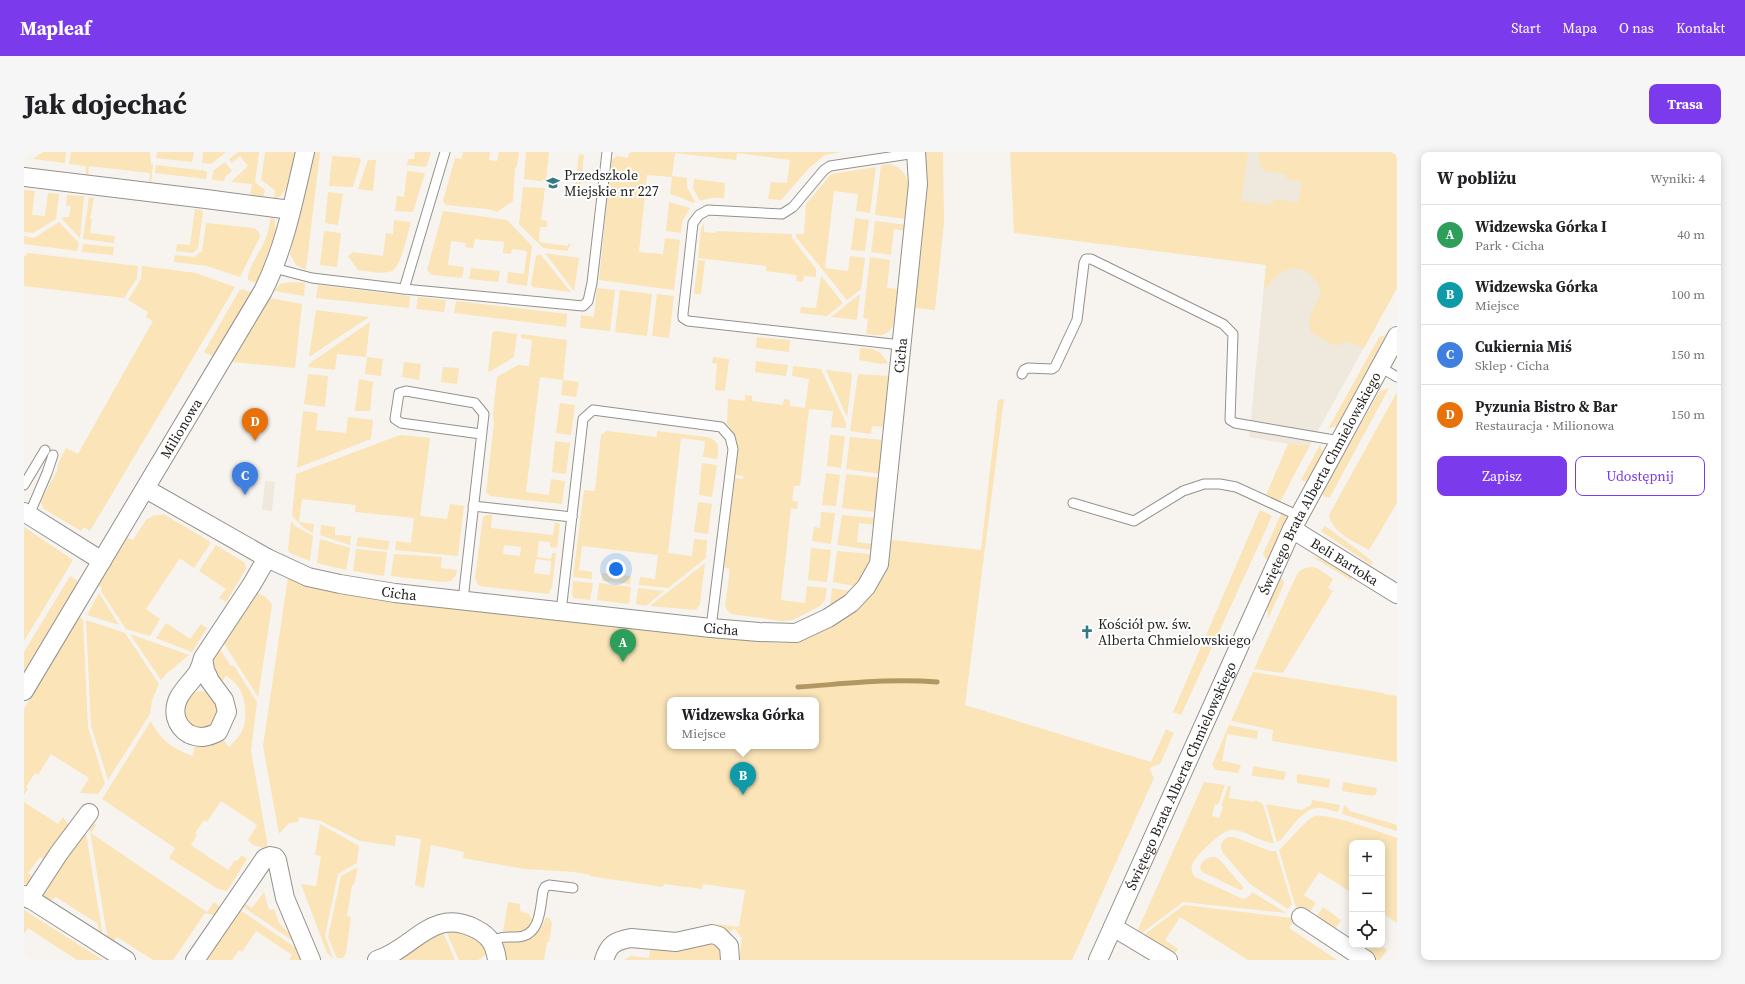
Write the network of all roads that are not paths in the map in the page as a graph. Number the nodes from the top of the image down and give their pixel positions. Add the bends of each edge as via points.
1 (304, 152) edge
2 (445, 152) edge
3 (607, 152) edge
4 (916, 152) edge
5 (24, 177) edge
6 (291, 210) junction
7 (274, 268) junction
8 (404, 289) junction
9 (1397, 336) edge
10 (901, 345) junction
11 (1380, 367) junction
12 (1022, 374) dead end
13 (1397, 377) edge
14 (482, 434) junction
15 (1340, 441) junction
16 (24, 485) edge
17 (146, 489) junction
18 (1074, 503) dead end
19 (473, 506) junction
20 (26, 513) edge
21 (572, 517) junction
22 (1296, 522) junction
23 (267, 558) junction
24 (102, 561) junction
25 (1397, 594) edge
26 (463, 600) junction
27 (561, 612) junction
28 (711, 628) junction
29 (203, 658) dead end
30 (24, 691) edge
31 (89, 813) dead end
32 (573, 888) dead end
33 (27, 897) edge
34 (1301, 917) dead end
35 (1113, 927) junction
36 (492, 941) junction
37 (122, 959) edge
38 (195, 960) edge
39 (311, 960) edge
40 (377, 960) edge
41 (497, 960) edge
42 (604, 960) edge
43 (730, 960) edge
44 (1098, 960) edge
45 (1168, 960) edge
46 (1366, 960) edge

1 - 6 street, Milionowa
2 - 8 lane
3 - 8 lane via 592,283 588,301 583,306
4 - 10 street, Cicha via 918,184
4 - 10 lane via 830,166 793,207 782,214 708,210 699,215 693,223 683,314 683,318 688,321
5 - 6 street
6 - 7 street, Milionowa
7 - 8 lane via 312,278
7 - 17 street, Milionowa via 250,314
9 - 11 street, Świętego Brata Alberta Chmielowskiego
10 - 28 street, Cicha via 879,564 866,587 851,603 828,618 796,633
11 - 13 lane
11 - 15 street, Świętego Brata Alberta Chmielowskiego
12 - 15 lane via 1028,368 1055,367 1077,320 1084,263 1086,259 1091,259 1223,324 1230,330 1233,334 1230,420 1235,423
14 - 14 lane via 484,414 475,403 399,393 395,419 401,423
14 - 19 lane
15 - 22 street, Świętego Brata Alberta Chmielowskiego
16 - 20 lane via 49,452 47,473
17 - 23 street, Cicha
17 - 24 street, Milionowa
18 - 22 lane via 1134,521 1183,491 1204,484 1220,484 1236,487
19 - 21 lane
19 - 26 lane
20 - 24 street
21 - 27 lane
21 - 28 lane via 582,419 594,410 721,427 730,437 733,449
22 - 25 street, Beli Bartoka
22 - 35 street, Świętego Brata Alberta Chmielowskiego
23 - 26 street, Cicha via 308,577 340,584
23 - 29 street
24 - 30 street, Milionowa
26 - 27 street, Cicha
27 - 28 street, Cicha
31 - 33 street
32 - 36 lane via 549,885 545,887 536,927 525,936 500,937
33 - 37 street
34 - 46 street
35 - 44 street, Świętego Brata Alberta Chmielowskiego
35 - 45 street
36 - 40 street via 469,925 457,922 441,923 419,934 395,952
36 - 41 street
38 - 39 street via 265,858 270,856 276,857 285,898
42 - 43 street via 610,946 624,939 676,942 712,934 719,936 730,946

